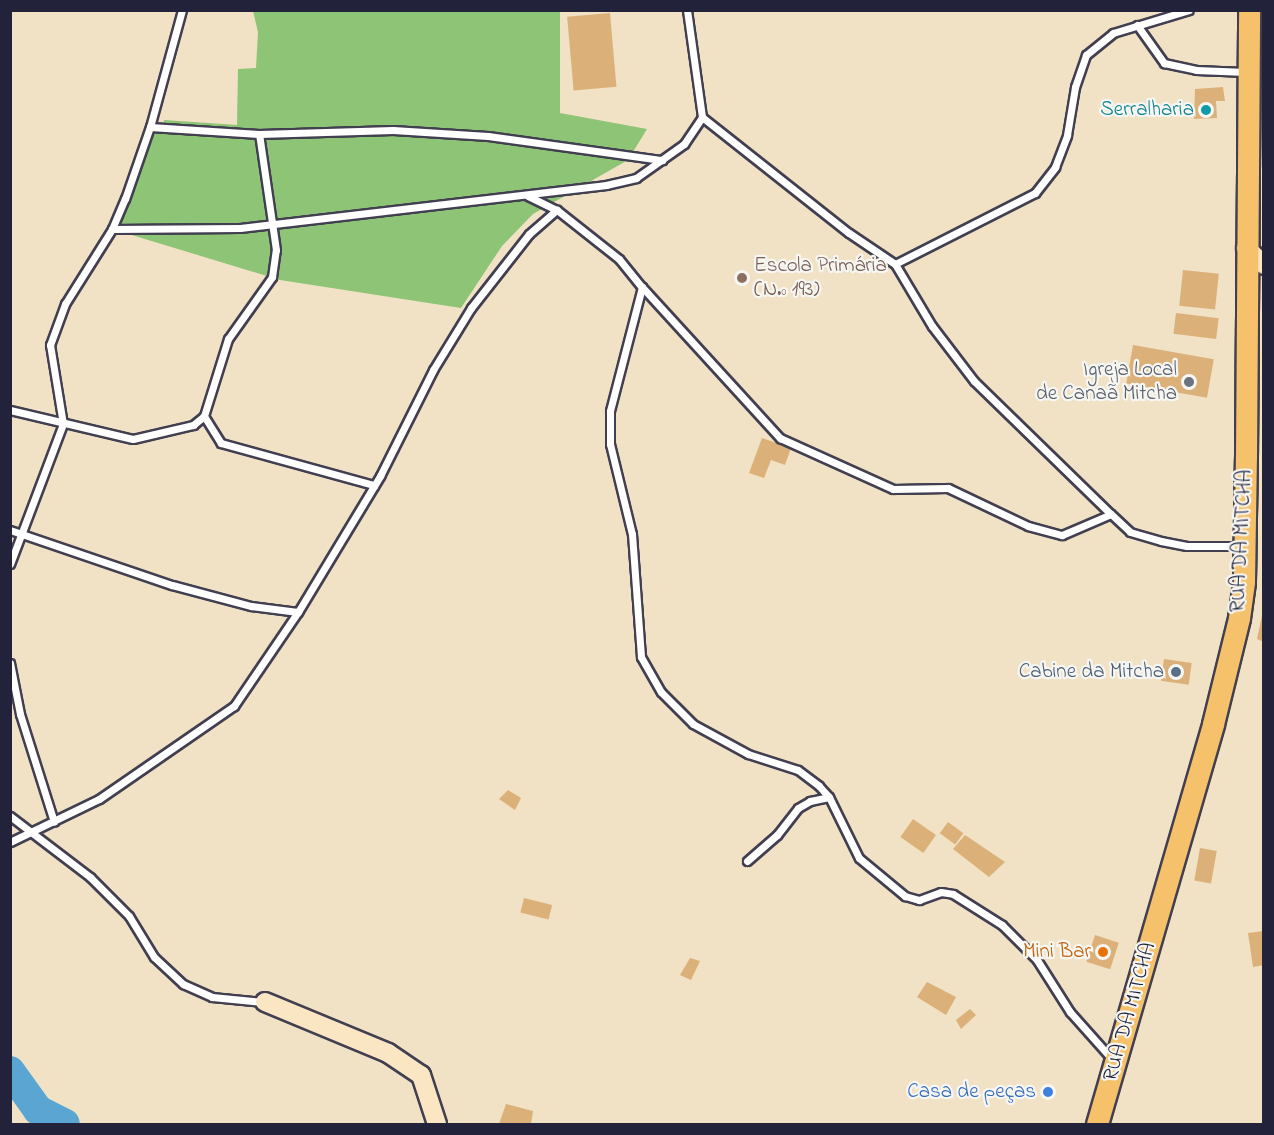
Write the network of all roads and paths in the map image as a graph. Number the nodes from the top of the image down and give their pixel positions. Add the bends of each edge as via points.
1 (182, 10) edge
2 (687, 10) edge
3 (1189, 10) edge
4 (1249, 10) edge
5 (1137, 26) junction
6 (1248, 72) junction
7 (702, 117) junction
8 (150, 127) junction
9 (259, 134) junction
10 (662, 160) junction
11 (528, 196) junction
12 (557, 210) junction
13 (272, 224) junction
14 (112, 229) junction
15 (1246, 248) junction
16 (896, 264) junction
17 (1263, 266) edge
18 (642, 287) junction
19 (10, 410) edge
20 (204, 416) junction
21 (63, 424) junction
22 (374, 485) junction
23 (1111, 514) junction
24 (10, 530) edge
25 (21, 533) junction
26 (1244, 547) junction
27 (10, 564) edge
28 (298, 612) junction
29 (10, 663) edge
30 (829, 797) junction
31 (10, 816) edge
32 (54, 822) junction
33 (32, 833) junction
34 (10, 842) edge
35 (747, 861) dead end
36 (265, 1002) joint
37 (1114, 1063) junction
38 (437, 1125) edge
39 (1097, 1125) edge

1 - 8 lane
2 - 7 lane
3 - 5 lane
4 - 6 main road, RUA DA MITCHA
5 - 6 lane via 1164,63 1196,70
5 - 16 lane via 1113,33 1086,55 1067,135 1055,167 1035,193
6 - 15 main road, RUA DA MITCHA
7 - 10 lane via 684,144
7 - 16 lane via 849,233
8 - 9 lane
8 - 14 lane
9 - 10 lane via 393,130 488,136
9 - 13 lane
10 - 11 lane via 636,178
11 - 12 lane
11 - 13 lane via 418,204
12 - 18 lane via 619,259
12 - 22 lane via 529,234 471,308 433,370
13 - 14 lane
13 - 20 lane via 276,250 272,277 228,339
14 - 21 lane via 65,304 50,345
15 - 17 street
15 - 26 main road, RUA DA MITCHA
16 - 23 lane via 932,326 974,381
18 - 23 lane via 780,438 893,489 948,488 1028,526 1062,534
18 - 30 lane via 625,344 610,422 610,444 632,534 640,657 661,692 693,724 748,754 798,770
19 - 21 lane
20 - 21 lane via 192,425 133,439
20 - 22 lane via 221,442
21 - 25 lane
22 - 28 lane
23 - 26 lane via 1130,532 1161,541 1187,546
24 - 25 lane
25 - 27 lane
25 - 28 lane via 172,585 251,606
26 - 37 main road, RUA DA MITCHA via 1239,618 1213,724
28 - 32 lane via 234,706 99,799
29 - 32 lane via 20,714
30 - 35 lane via 798,808 777,835
30 - 37 lane via 859,858 904,896 920,900 941,892 953,894 1002,925 1037,960 1070,1011
31 - 33 lane
32 - 33 lane
33 - 34 lane
33 - 36 lane via 90,877 129,916 154,957 183,984 212,997
36 - 38 street via 388,1053 421,1075
37 - 39 main road, RUA DA MITCHA

